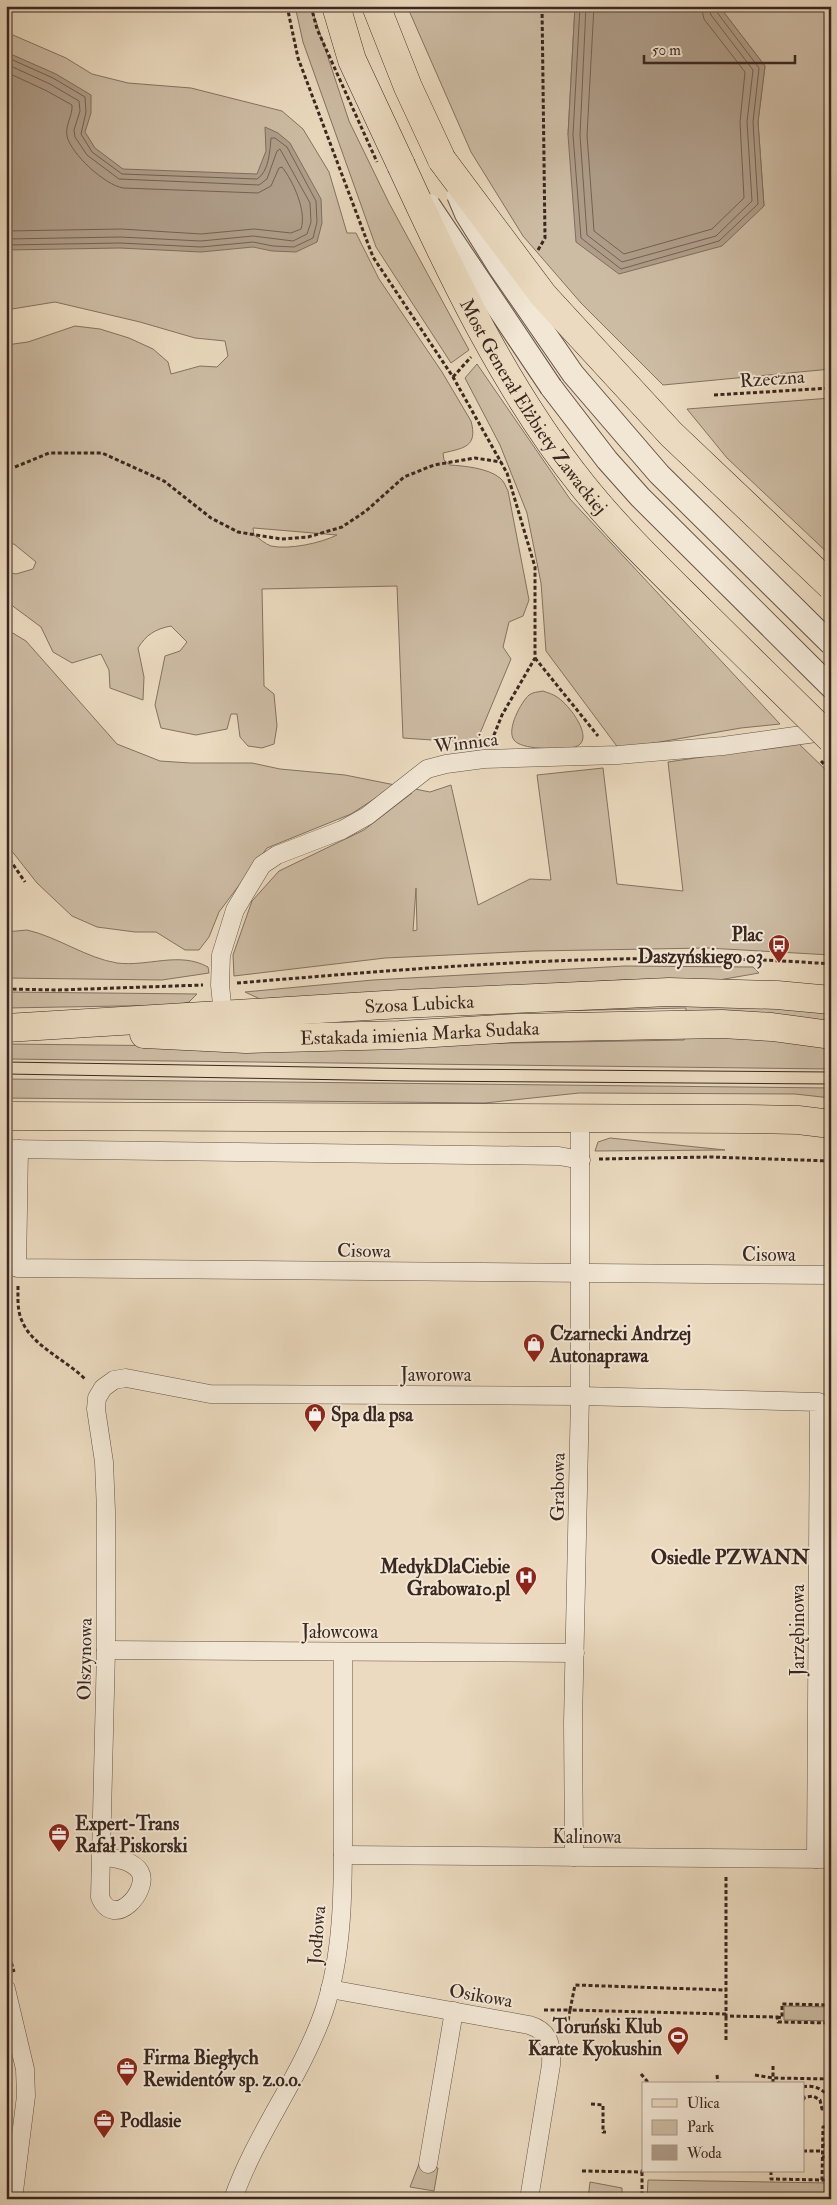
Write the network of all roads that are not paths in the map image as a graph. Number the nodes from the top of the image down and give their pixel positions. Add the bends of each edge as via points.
1 (336, 6) edge
2 (376, 6) edge
3 (442, 160) junction
4 (401, 165) junction
5 (831, 586) edge
6 (831, 644) edge
7 (831, 687) edge
8 (831, 730) edge
9 (831, 739) edge
10 (831, 1000) edge
11 (223, 1014) junction
12 (8, 1028) edge
13 (831, 1036) edge
14 (6, 1116) edge
15 (580, 1118) junction
16 (831, 1124) edge
17 (12, 1149) edge
18 (581, 1160) junction
19 (579, 1274) junction
20 (831, 1275) edge
21 (580, 1396) junction
22 (819, 1402) joint
23 (100, 1431) joint
24 (106, 1650) junction
25 (343, 1652) junction
26 (574, 1654) junction
27 (343, 1855) junction
28 (102, 1856) junction
29 (574, 1857) junction
30 (824, 1859) edge
31 (6, 1989) edge
32 (330, 1990) junction
33 (454, 2011) junction
34 (428, 2164) dead end
35 (13, 2199) edge
36 (233, 2199) edge
37 (529, 2199) edge

1 - 4 main road, Most Generał Elżbiety Zawackiej via 352,60
2 - 3 main road
3 - 5 main road, bridge via 543,295 671,434
3 - 6 street, bridge via 466,214 573,374 666,481
4 - 7 street, bridge via 524,349 607,460 672,531
4 - 9 main road, Most Generał Elżbiety Zawackiej, bridge via 437,243 503,367 539,425 582,484 641,552
8 - 11 street, Winnica via 723,746 618,756 484,759 427,769 367,816 342,830 277,855 262,865 235,910 220,955
10 - 11 main road, Szosa Lubicka via 669,992
11 - 12 main road, Szosa Lubicka
12 - 13 main road, Estakada imienia Marka Sudaka via 246,1039 516,1028 744,1025
14 - 15 main road
15 - 16 main road via 782,1120
15 - 18 street, Grabowa
17 - 18 street via 559,1156
17 - 19 street, Cisowa via 17,1268
18 - 19 street, Grabowa
19 - 20 street, Cisowa
19 - 21 street, Grabowa
21 - 22 street, Jaworowa
21 - 23 street, Jaworowa via 210,1394 126,1378 114,1380 103,1388 97,1398
21 - 26 street, Grabowa
22 - 30 street, Jarzębinowa
23 - 24 street, Olszynowa via 106,1511
24 - 25 street, Jałowcowa
24 - 28 street, Olszynowa
25 - 26 street, Jałowcowa
25 - 27 street, Jodłowa
26 - 29 street, Grabowa
27 - 29 street, Kalinowa
27 - 32 street, Jodłowa via 339,1934
28 - 28 street, Olszynowa via 117,1858 140,1872 141,1886 132,1901 120,1910 114,1911 103,1904 100,1897
29 - 30 street, Kalinowa
31 - 35 street via 25,2069 26,2096
32 - 33 street, Osikowa
32 - 36 street, Jodłowa via 314,2036
33 - 34 street
33 - 37 street, Osikowa via 534,2026 558,2044 551,2065

